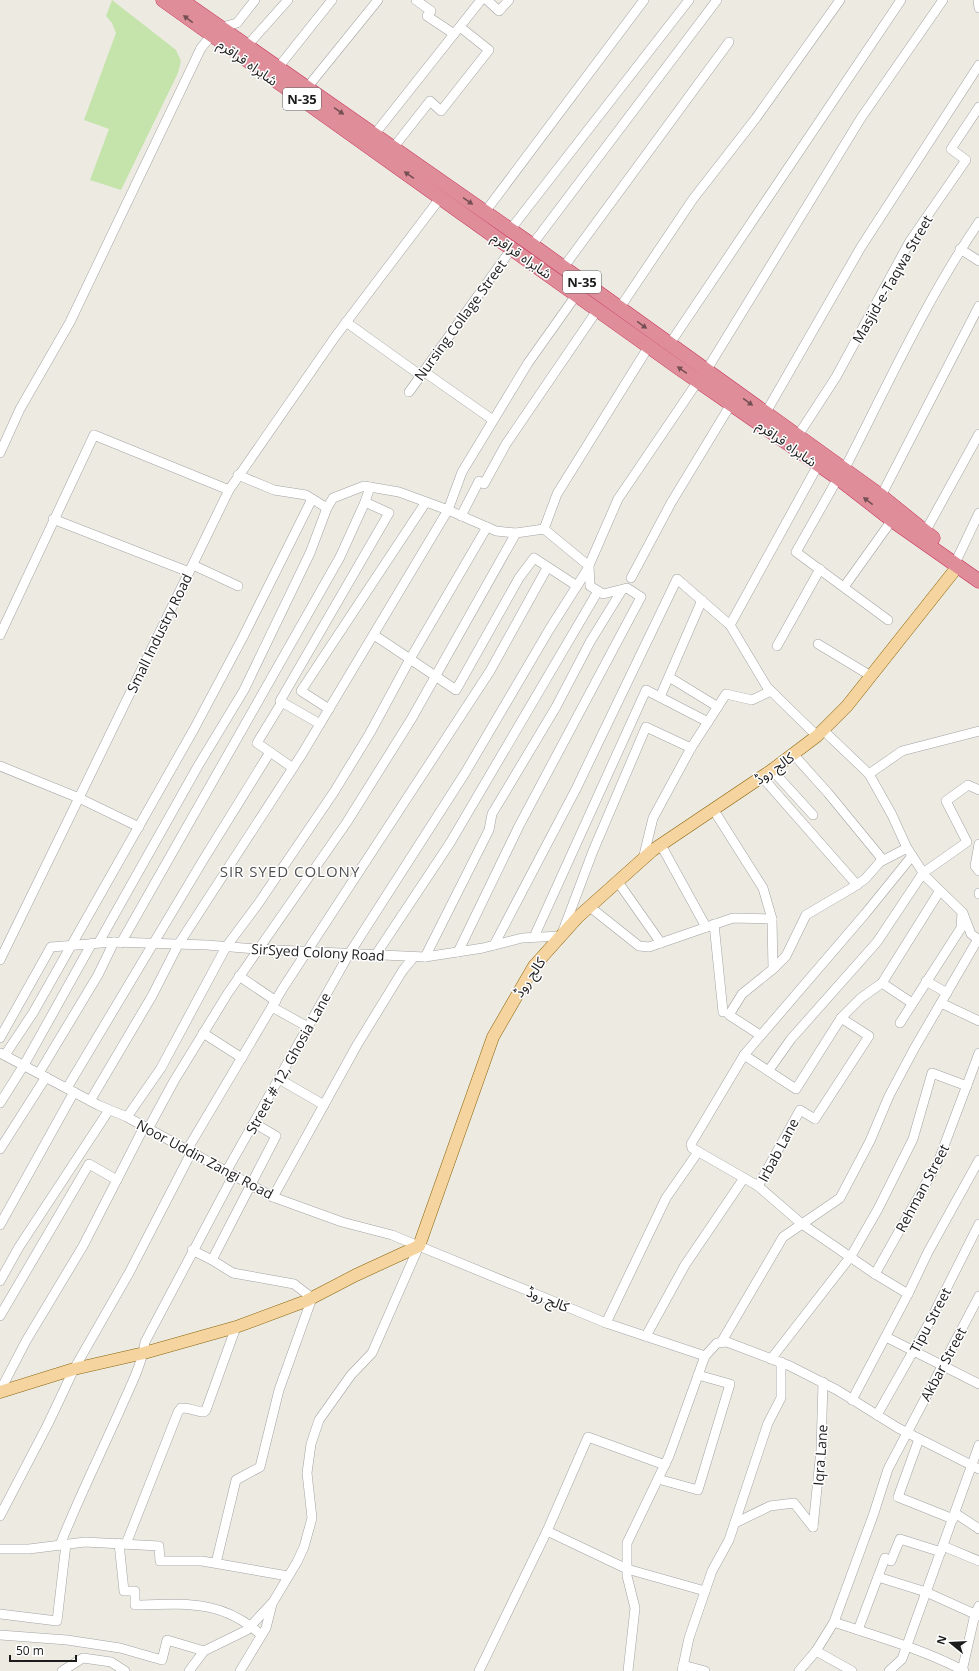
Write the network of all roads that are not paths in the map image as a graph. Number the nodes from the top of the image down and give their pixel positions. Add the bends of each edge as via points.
1 (163, 0) edge
2 (181, 0) edge
3 (255, 0) edge
4 (288, 0) edge
5 (332, 0) edge
6 (378, 0) edge
7 (416, 0) edge
8 (481, 0) edge
9 (486, 0) edge
10 (509, 0) edge
11 (644, 0) edge
12 (689, 0) edge
13 (717, 0) edge
14 (840, 0) edge
15 (901, 0) edge
16 (943, 0) edge
17 (978, 0) edge
18 (195, 5) edge
19 (979, 8) edge
20 (457, 30) junction
21 (215, 32) junction
22 (729, 42) dead end
23 (246, 47) junction
24 (979, 65) edge
25 (276, 69) junction
26 (306, 88) junction
27 (979, 107) edge
28 (374, 134) junction
29 (393, 148) junction
30 (445, 192) junction
31 (485, 212) junction
32 (979, 222) edge
33 (510, 230) junction
34 (532, 245) junction
35 (512, 248) junction
36 (960, 249) junction
37 (979, 261) edge
38 (563, 268) junction
39 (576, 294) junction
40 (979, 306) edge
41 (619, 308) junction
42 (598, 309) junction
43 (346, 322) junction
44 (669, 345) junction
45 (649, 346) junction
46 (421, 373) junction
47 (702, 376) junction
48 (408, 392) dead end
49 (731, 404) junction
50 (765, 414) junction
51 (493, 420) junction
52 (979, 434) edge
53 (797, 437) junction
54 (0, 453) edge
55 (818, 465) junction
56 (841, 474) junction
57 (238, 475) junction
58 (370, 487) junction
59 (229, 490) junction
60 (881, 496) junction
61 (312, 499) junction
62 (365, 502) junction
63 (426, 502) junction
64 (327, 508) junction
65 (448, 510) junction
66 (979, 513) edge
67 (461, 516) junction
68 (54, 519) junction
69 (892, 520) junction
70 (487, 527) junction
71 (544, 529) junction
72 (925, 532) junction
73 (516, 533) junction
74 (958, 562) junction
75 (589, 566) junction
76 (191, 568) junction
77 (547, 568) junction
78 (820, 569) junction
79 (979, 571) edge
80 (631, 578) dead end
81 (979, 581) edge
82 (238, 586) dead end
83 (577, 586) junction
84 (844, 587) junction
85 (622, 590) junction
86 (598, 591) junction
87 (702, 600) junction
88 (888, 620) dead end
89 (730, 625) junction
90 (0, 635) edge
91 (374, 635) junction
92 (818, 644) dead end
93 (777, 646) dead end
94 (410, 659) junction
95 (871, 676) junction
96 (669, 677) junction
97 (436, 678) junction
98 (771, 691) junction
99 (660, 697) junction
100 (282, 702) junction
101 (718, 707) junction
102 (329, 709) junction
103 (708, 722) junction
104 (320, 724) junction
105 (979, 732) edge
106 (820, 733) junction
107 (691, 748) junction
108 (270, 752) junction
109 (794, 754) junction
110 (0, 766) edge
111 (293, 768) junction
112 (772, 770) junction
113 (869, 774) junction
114 (762, 777) junction
115 (979, 790) edge
116 (79, 798) junction
117 (713, 809) junction
118 (813, 815) dead end
119 (139, 827) junction
120 (661, 844) junction
121 (979, 844) edge
122 (910, 852) junction
123 (644, 858) junction
124 (883, 860) junction
125 (979, 871) edge
126 (923, 873) junction
127 (618, 882) junction
128 (857, 885) junction
129 (939, 892) junction
130 (590, 907) junction
131 (962, 912) junction
132 (772, 919) junction
133 (710, 925) junction
134 (561, 936) junction
135 (534, 937) junction
136 (978, 940) edge
137 (96, 942) junction
138 (117, 942) junction
139 (154, 943) junction
140 (661, 943) junction
141 (73, 944) junction
142 (178, 945) junction
143 (494, 945) junction
144 (226, 947) junction
145 (256, 949) junction
146 (306, 951) junction
147 (458, 952) junction
148 (349, 954) junction
149 (375, 956) junction
150 (414, 957) junction
151 (425, 957) junction
152 (0, 960) edge
153 (773, 969) junction
154 (239, 976) junction
155 (926, 981) junction
156 (882, 983) junction
157 (947, 992) junction
158 (912, 1003) junction
159 (941, 1003) junction
160 (274, 1004) junction
161 (723, 1012) dead end
162 (841, 1018) junction
163 (979, 1021) edge
164 (900, 1023) dead end
165 (308, 1027) junction
166 (203, 1033) junction
167 (760, 1035) junction
168 (0, 1038) edge
169 (979, 1053) edge
170 (2, 1054) edge
171 (744, 1055) junction
172 (242, 1058) junction
173 (24, 1065) junction
174 (768, 1070) junction
175 (43, 1075) junction
176 (279, 1079) junction
177 (967, 1086) junction
178 (70, 1090) junction
179 (90, 1101) junction
180 (0, 1103) edge
181 (324, 1105) junction
182 (109, 1110) junction
183 (127, 1117) junction
184 (254, 1123) junction
185 (146, 1128) junction
186 (0, 1149) edge
187 (189, 1151) junction
188 (698, 1152) junction
189 (979, 1160) edge
190 (229, 1174) junction
191 (744, 1178) junction
192 (117, 1180) junction
193 (250, 1185) junction
194 (758, 1186) junction
195 (274, 1197) junction
196 (802, 1224) junction
197 (979, 1224) edge
198 (0, 1225) edge
199 (419, 1246) junction
200 (192, 1250) junction
201 (850, 1256) junction
202 (212, 1260) junction
203 (875, 1274) junction
204 (0, 1281) edge
205 (908, 1294) junction
206 (979, 1296) edge
207 (312, 1298) junction
208 (0, 1316) edge
209 (606, 1323) junction
210 (236, 1327) junction
211 (646, 1336) junction
212 (886, 1337) junction
213 (722, 1341) junction
214 (914, 1351) junction
215 (144, 1353) junction
216 (705, 1356) junction
217 (771, 1359) junction
218 (781, 1362) junction
219 (942, 1366) junction
220 (74, 1369) junction
221 (698, 1375) junction
222 (823, 1382) junction
223 (979, 1384) edge
224 (0, 1391) edge
225 (852, 1400) junction
226 (877, 1415) junction
227 (906, 1433) junction
228 (919, 1439) junction
229 (979, 1445) edge
230 (665, 1465) junction
231 (976, 1468) edge
232 (658, 1479) junction
233 (0, 1516) edge
234 (954, 1516) junction
235 (734, 1522) junction
236 (979, 1529) edge
237 (547, 1530) junction
238 (63, 1544) junction
239 (122, 1544) junction
240 (0, 1549) edge
241 (942, 1549) junction
242 (979, 1561) edge
243 (216, 1563) junction
244 (627, 1569) junction
245 (288, 1576) junction
246 (878, 1577) junction
247 (705, 1591) junction
248 (926, 1592) junction
249 (273, 1602) junction
250 (978, 1612) edge
251 (0, 1614) edge
252 (834, 1622) junction
253 (251, 1626) junction
254 (858, 1630) junction
255 (0, 1635) edge
256 (261, 1635) junction
257 (905, 1646) junction
258 (204, 1651) junction
259 (816, 1651) junction
260 (682, 1668) edge
261 (62, 1671) edge
262 (125, 1671) edge
263 (189, 1671) edge
264 (240, 1671) edge
265 (479, 1671) edge
266 (628, 1671) edge
267 (705, 1671) edge
268 (800, 1671) edge
269 (852, 1671) edge
270 (889, 1671) edge
271 (963, 1671) edge

21 -> 1 highway, شاہراہ قراقرم / N-35
2 - 18 highway, شاہراہ قراقرم / N-35
3 - 21 street via 237,23
4 - 23 street
5 - 25 street
6 - 26 street
7 - 20 street via 431,11 427,16
8 - 20 street
9 - 10 street via 499,11
11 - 31 street
12 - 33 street
13 - 34 street
14 - 41 street via 760,112 693,199
15 - 44 street
16 - 47 street, Street # 12, Ghosia Lane via 861,118
17 - 19 street
18 - 21 highway, شاہراہ قراقرم / N-35
20 - 28 street
20 - 29 street via 489,50 441,111 430,101
21 - 23 highway, شاہراہ قراقرم / N-35
30 -> 21 highway, شاہراہ قراقرم / N-35
21 - 54 street via 201,48 70,322 20,409
22 - 38 street
23 - 25 highway, شاہراہ قراقرم / N-35
24 - 50 street via 861,247
25 - 26 highway, شاہراہ قراقرم / N-35
26 -> 28 highway, شاہراہ قراقرم / N-35
27 - 53 street, Masjid-e-Taqwa Street via 951,149 966,160 910,241 836,377
28 - 29 highway, شاہراہ قراقرم / N-35
29 - 30 highway, شاہراہ قراقرم / N-35
30 -> 31 highway, شاہراہ قراقرم / N-35
30 - 35 highway, شاہراہ قراقرم / N-35
30 - 43 street, Small Industry Road
31 - 33 highway, شاہراہ قراقرم / N-35
32 - 36 street
33 - 34 highway, شاہراہ قراقرم / N-35
34 - 38 highway, شاہراہ قراقرم / N-35
35 - 39 highway, شاہراہ قراقرم / N-35
35 - 46 street, Nursing Collage Street
36 - 37 street
36 - 56 street
38 - 41 highway, شاہراہ قراقرم / N-35
39 - 42 highway, شاہراہ قراقرم / N-35
39 - 51 street via 528,363
40 - 60 street
41 -> 44 highway, شاہراہ قراقرم / N-35
42 - 45 highway, شاہراہ قراقرم / N-35
42 - 67 street via 506,444 484,484 479,481
43 - 46 street
43 - 57 street, Small Industry Road
44 - 47 highway, شاہراہ قراقرم / N-35
47 -> 45 highway, شاہراہ قراقرم / N-35
45 - 71 street via 557,494
46 - 48 street, Nursing Collage Street
46 - 51 street
47 - 49 highway, شاہراہ قراقرم / N-35
47 -> 50 highway, شاہراہ قراقرم / N-35
47 - 75 street, Street # 12, Ghosia Lane via 618,500
49 - 55 highway, شاہراہ قراقرم / N-35
49 - 80 street via 671,503
50 - 53 highway, شاہراہ قراقرم / N-35
51 - 65 street via 462,472
52 - 72 street
53 - 56 highway, شاہراہ قراقرم / N-35
55 - 56 highway, شاہراہ قراقرم / N-35
55 - 89 street
56 - 60 highway, شاہراہ قراقرم / N-35
69 -> 56 highway, شاہراہ قراقرم / N-35
56 - 78 street via 796,552
57 - 59 street, Small Industry Road
57 - 61 street via 274,490 306,495
58 - 62 street
58 - 63 street via 399,492
58 - 64 street via 364,486 333,498
59 - 68 street via 94,435
59 - 76 street, Small Industry Road
60 - 72 highway, شاہراہ قراقرم / N-35
61 - 64 street
61 - 119 street via 243,638
62 - 100 street via 390,513 280,701
62 - 138 street via 340,557 282,661
63 - 65 street
63 - 102 street via 301,691
64 - 137 street via 310,553 244,690
65 - 67 street
65 - 91 street
66 - 74 street
67 - 70 street
68 - 76 street
68 - 90 street
69 - 74 highway, شاہراہ قراقرم / N-35
69 - 84 street
70 - 73 street via 496,531
70 - 94 street
71 - 73 street
71 - 75 street
72 - 74 highway, شاہراہ قراقرم / N-35
73 - 97 street
74 - 79 highway, شاہراہ قراقرم / N-35
74 - 81 highway, شاہراہ قراقرم / N-35
74 - 95 main road, کالج روڈ
75 - 83 street, Street # 12, Ghosia Lane
75 - 86 street via 590,586
76 - 82 street
76 - 116 street, Small Industry Road
77 - 83 street
77 - 97 street via 534,558 519,578 456,690
77 - 146 street via 490,671
78 - 84 street
78 - 93 street
83 - 148 street, Street # 12, Ghosia Lane via 465,773
84 - 88 street
85 - 86 street via 603,594
85 - 147 street via 627,588 641,597 519,826
85 - 151 street via 492,814 489,830
86 - 149 street via 450,843
87 - 89 street
87 - 96 street
87 - 143 street via 676,579 576,790
89 - 98 street
91 - 94 street
91 - 102 street
92 - 95 street
94 - 97 street
94 - 144 street via 334,792
95 - 106 main road, کالج روڈ via 847,706
96 - 99 street
96 - 101 street
97 - 145 street via 347,822
98 - 101 street via 752,700 726,694
98 - 106 street
99 - 103 street
99 - 135 street via 646,690
100 - 104 street
100 - 108 street via 257,743
101 - 103 street
102 - 104 street
103 - 107 street
104 - 111 street
105 - 113 street via 902,751
106 - 109 main road, کالج روڈ
106 - 113 street
107 - 123 street via 653,818
107 - 134 street via 646,727 593,851
108 - 111 street
108 - 139 street
109 - 112 main road, کالج روڈ
109 - 124 street
110 - 116 street
111 - 142 street
112 - 114 main road, کالج روڈ
112 - 118 street
113 - 122 street
114 - 117 main road, کالج روڈ
114 - 128 street
115 - 126 street via 968,785 946,801 967,842
116 - 119 street
116 - 152 street, Small Industry Road
117 - 120 main road, کالج روڈ
117 - 132 street via 763,888
119 - 141 street
120 - 123 main road, کالج روڈ
120 - 133 street
121 - 125 street via 975,866
122 - 124 street
122 - 126 street
122 - 167 street via 865,914
123 - 127 main road, کالج روڈ
124 - 128 street
126 - 129 street
126 - 174 street via 877,942 791,1039
127 - 130 main road, کالج روڈ
127 - 140 street
128 - 153 street via 806,915 786,956
129 - 131 street
129 - 156 street
130 - 134 main road, کالج روڈ
130 - 140 street via 639,946 649,947
131 - 136 street via 971,934
131 - 155 street via 960,928
132 - 133 street via 733,918
132 - 153 street
133 - 140 street
133 - 161 street
134 - 135 street, SirSyed Colony Road
134 - 199 main road, کالج روڈ via 534,966 493,1037
135 - 143 street, SirSyed Colony Road
136 - 157 street
137 - 138 street, SirSyed Colony Road
137 - 141 street, SirSyed Colony Road
137 - 173 street
138 - 139 street, SirSyed Colony Road
138 - 175 street
139 - 142 street, SirSyed Colony Road
139 - 178 street
141 - 168 street, SirSyed Colony Road via 50,947
141 - 170 street via 33,1013
142 - 144 street, SirSyed Colony Road
142 - 179 street via 152,996
143 - 147 street, SirSyed Colony Road
144 - 145 street, SirSyed Colony Road
144 - 183 street via 161,1068
145 - 146 street, SirSyed Colony Road
145 - 154 street
146 - 148 street, SirSyed Colony Road
146 - 160 street
147 - 151 street, SirSyed Colony Road
148 - 149 street, SirSyed Colony Road
148 - 165 street, Street # 12, Ghosia Lane
149 - 150 street, SirSyed Colony Road
150 - 151 street, SirSyed Colony Road
150 - 181 street via 403,970 357,1045
153 - 167 street via 742,994 730,1015
154 - 160 street
154 - 166 street
155 - 157 street
155 - 158 street
156 - 158 street
156 - 162 street via 861,998
157 - 159 street
158 - 164 street
159 - 163 street
159 - 196 street via 889,1096 870,1141 840,1198
160 - 165 street
160 - 172 street
162 - 174 street via 796,1089
162 - 194 street, Irbab Lane via 869,1036 815,1119 800,1110
165 - 176 street, Street # 12, Ghosia Lane
166 - 172 street
166 - 185 street
167 - 171 street
169 - 177 street, Rehman Street
170 - 173 street, Noor Uddin Zangi Road
171 - 174 street
171 - 188 street via 691,1144
172 - 187 street
173 - 175 street, Noor Uddin Zangi Road
173 - 180 street
175 - 178 street, Noor Uddin Zangi Road
175 - 186 street
176 - 181 street
176 - 184 street, Street # 12, Ghosia Lane
177 - 201 street via 932,1073 913,1139 878,1209
177 - 203 street, Rehman Street via 938,1162
178 - 179 street, Noor Uddin Zangi Road
178 - 198 street
179 - 182 street, Noor Uddin Zangi Road
181 - 195 street
182 - 183 street, Noor Uddin Zangi Road
182 - 204 street via 19,1247
183 - 185 street, Noor Uddin Zangi Road
184 - 190 street, Street # 12, Ghosia Lane
184 - 193 street via 276,1136
185 - 187 street, Noor Uddin Zangi Road
185 - 192 street
187 - 190 street, Noor Uddin Zangi Road
187 - 220 street via 128,1273
188 - 191 street
188 - 209 street via 666,1198
189 - 205 street
190 - 193 street, Noor Uddin Zangi Road
190 - 200 street, Street # 12, Ghosia Lane
191 - 194 street
191 - 211 street via 685,1265
192 - 208 street via 89,1164
192 - 224 street via 83,1246 26,1341
193 - 195 street, Noor Uddin Zangi Road
193 - 202 street
194 - 196 street, Irbab Lane
195 - 199 street, Noor Uddin Zangi Road
196 - 201 street, Irbab Lane
196 - 213 street via 783,1237
197 - 214 street, Tipu Street
199 - 207 main road
199 - 209 street, کالج روڈ
199 - 245 street via 372,1352 351,1375 319,1420 311,1444 307,1474 312,1518 304,1547
200 - 202 street
200 - 215 street, Street # 12, Ghosia Lane via 145,1342
201 - 203 street, Irbab Lane
201 - 217 street
202 - 207 street via 233,1273 294,1284
203 - 205 street, Irbab Lane
205 - 212 street
206 - 219 street, Akbar Street
207 - 210 main road
207 - 243 street via 279,1390 260,1467 236,1480
209 - 211 street, کالج روڈ
210 - 215 main road
210 - 239 street via 206,1410 200,1412 186,1407 178,1412
211 - 216 street, کالج روڈ
212 - 214 street
212 - 225 street
213 - 216 street
213 - 217 street via 747,1348
214 - 219 street
214 - 226 street, Tipu Street
215 - 220 main road
215 - 238 street, Street # 12, Ghosia Lane via 81,1492
216 - 221 street
217 - 218 street
218 - 222 street
218 - 235 street via 781,1398 768,1423
219 - 223 street
219 - 227 street, Akbar Street
220 - 224 main road
220 - 233 street
221 - 230 street
221 - 232 street via 730,1384 698,1490
222 - 225 street
222 - 235 street, Iqra Lane via 821,1450 813,1528 794,1503 770,1506
225 - 226 street
226 - 227 street
227 - 228 street
227 - 252 street, Akbar Street via 888,1469
228 - 231 street
228 - 234 street via 898,1497
229 - 231 street
230 - 232 street
230 - 237 street via 588,1437
231 - 234 street
232 - 244 street via 627,1542
234 - 236 street
234 - 241 street
235 - 247 street via 729,1540 712,1571
237 - 244 street
237 - 265 street
238 - 239 street
238 - 240 street via 29,1549
238 - 251 street, Street # 12, Ghosia Lane via 56,1621
239 - 243 street via 159,1546 160,1561
239 - 253 street via 124,1591 135,1591 135,1605 185,1604 212,1607 233,1615
241 - 242 street
241 - 246 street via 900,1539 891,1561 885,1558
241 - 248 street
243 - 245 street
244 - 247 street
244 - 266 street via 635,1608
245 - 249 street
246 - 248 street
246 - 254 street
247 - 260 street
248 - 250 street
248 - 257 street
249 - 253 street
249 - 256 street via 266,1628
250 - 271 street
252 - 254 street
252 - 259 street, Akbar Street
253 - 256 street
253 - 258 street via 224,1643
254 - 257 street
255 - 258 street via 90,1643 120,1648 162,1660 167,1640
256 - 264 street
257 - 270 street via 902,1659
257 - 271 street
258 - 263 street
259 - 268 street, Akbar Street
259 - 269 street
260 - 267 street
261 - 262 street via 83,1658 111,1662

